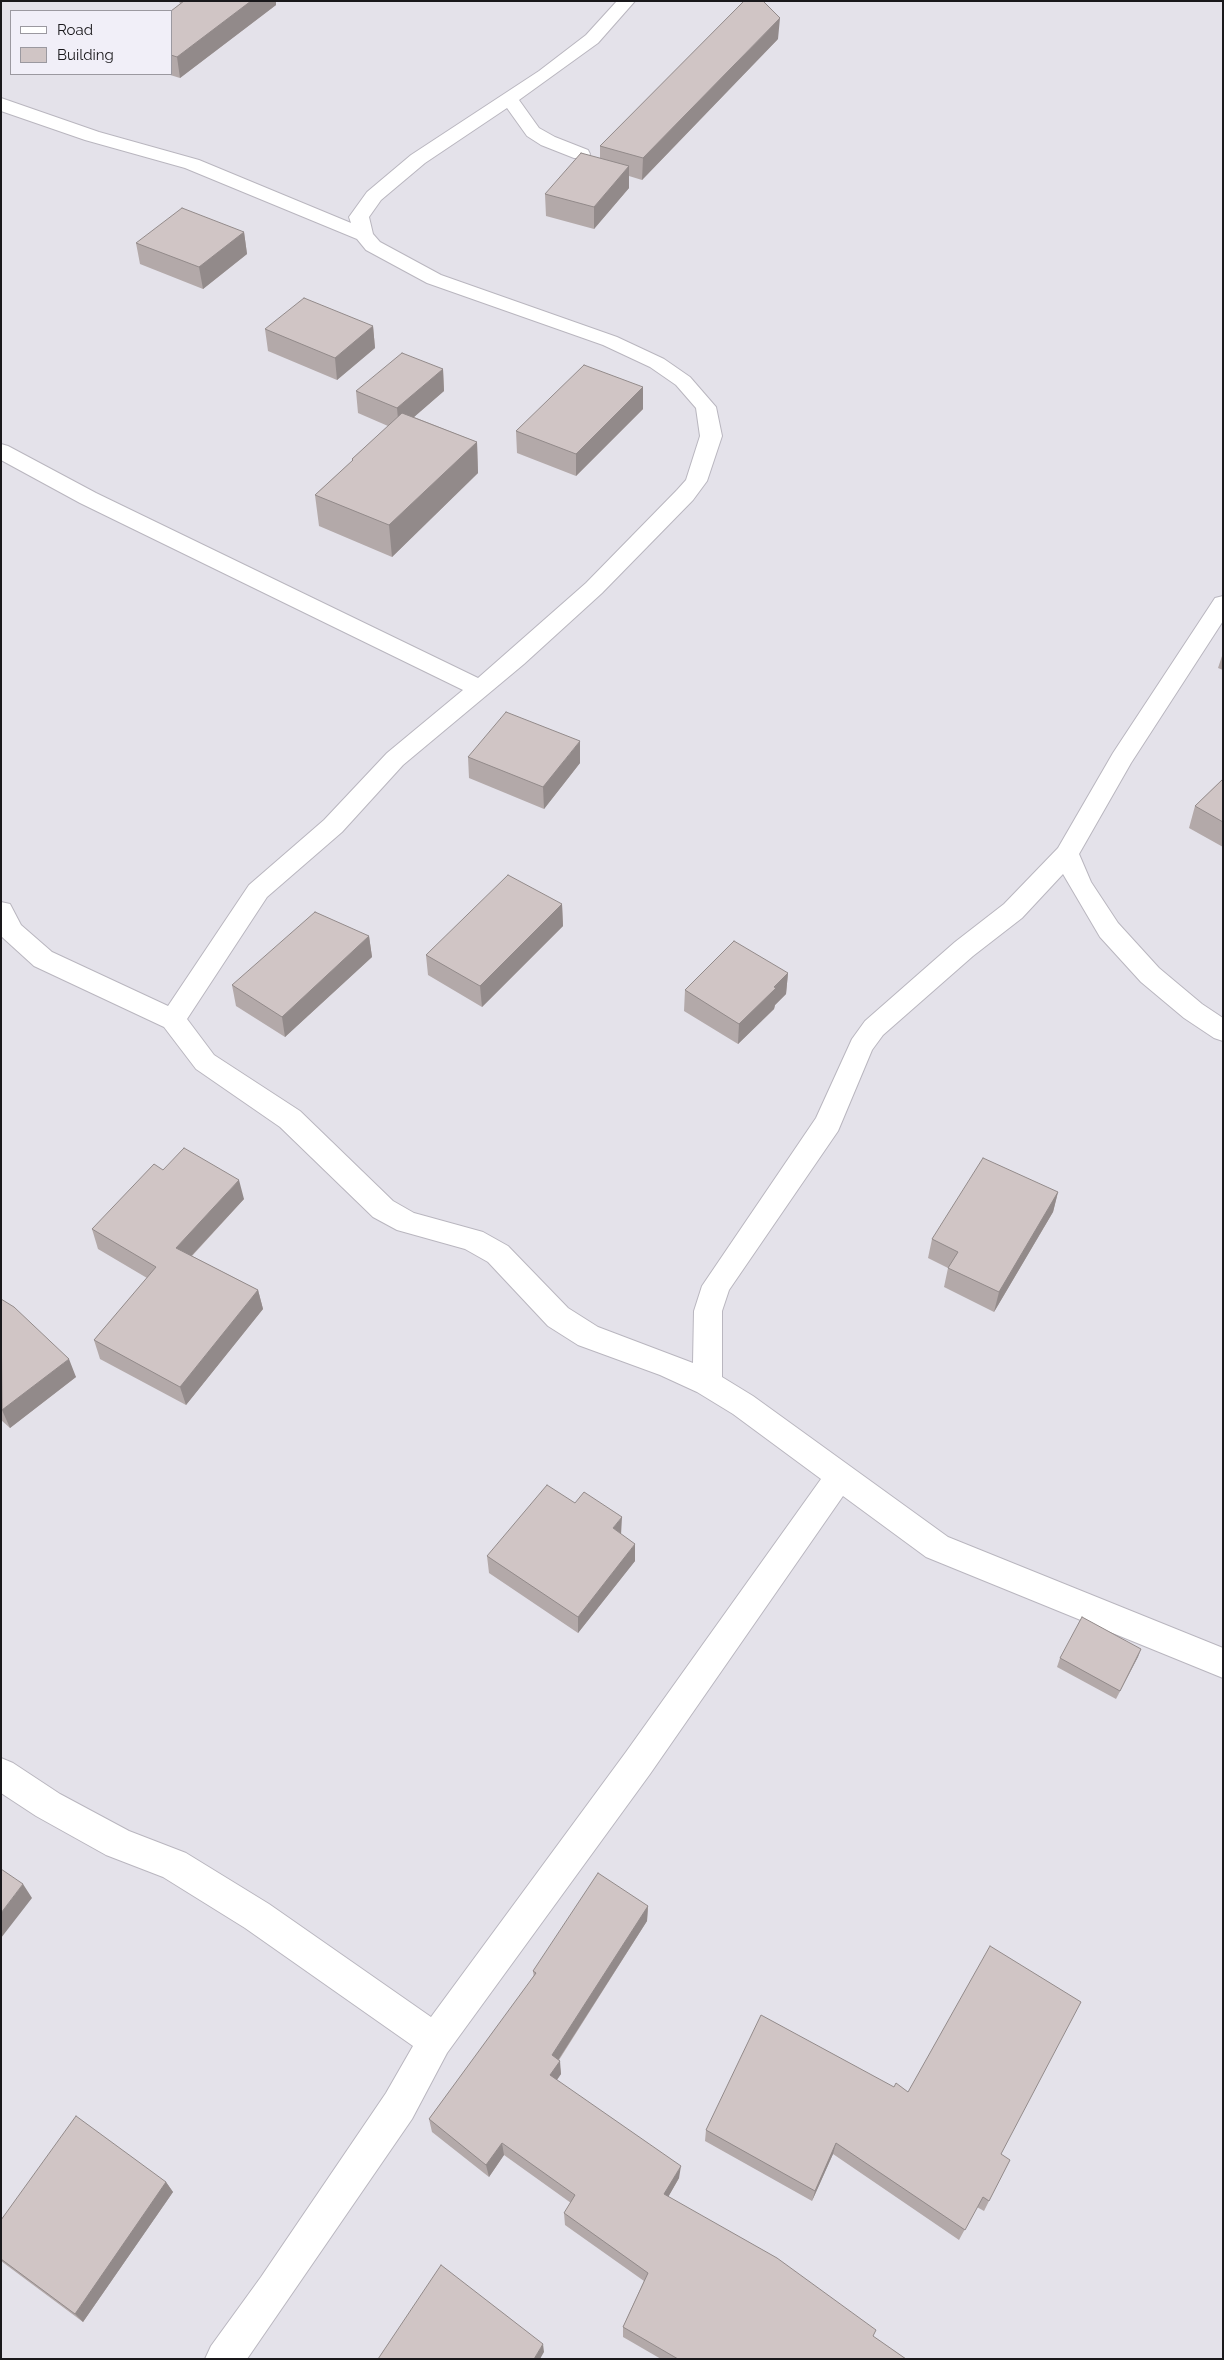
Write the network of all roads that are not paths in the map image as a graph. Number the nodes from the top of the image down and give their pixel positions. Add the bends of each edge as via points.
1 (627, 1) edge
2 (510, 100) junction
3 (1, 103) edge
4 (581, 154) edge
5 (364, 235) junction
6 (1, 451) edge
7 (1223, 603) edge
8 (479, 688) junction
9 (1067, 854) junction
10 (1, 911) edge
11 (173, 1020) junction
12 (1223, 1031) edge
13 (707, 1383) junction
14 (840, 1476) junction
15 (1223, 1662) edge
16 (1, 1774) edge
17 (435, 2042) junction
18 (224, 2359) edge

1 - 2 street via 592,39
2 - 4 street via 533,132
2 - 5 street via 418,159 374,196 359,217
3 - 5 street via 92,136 192,164
5 - 8 street via 373,246 434,279 633,350 683,382 706,407 710,436 696,481 685,495 594,588
6 - 8 street via 88,498
7 - 9 street via 1121,759
8 - 11 street via 395,759 333,826 258,891
9 - 12 street via 1080,884 1109,930 1150,975
9 - 13 street via 1013,911 874,1028 861,1046 823,1130 716,1286 708,1311
10 - 11 street via 11,931 43,959
11 - 13 street via 205,1062 290,1119 383,1209 407,1222 473,1240 498,1254 558,1317 588,1336
13 - 14 street
14 - 15 street via 937,1547
14 - 17 street via 638,1763
16 - 17 street via 48,1805 118,1843 174,1865 257,1916
17 - 18 street via 393,2114

